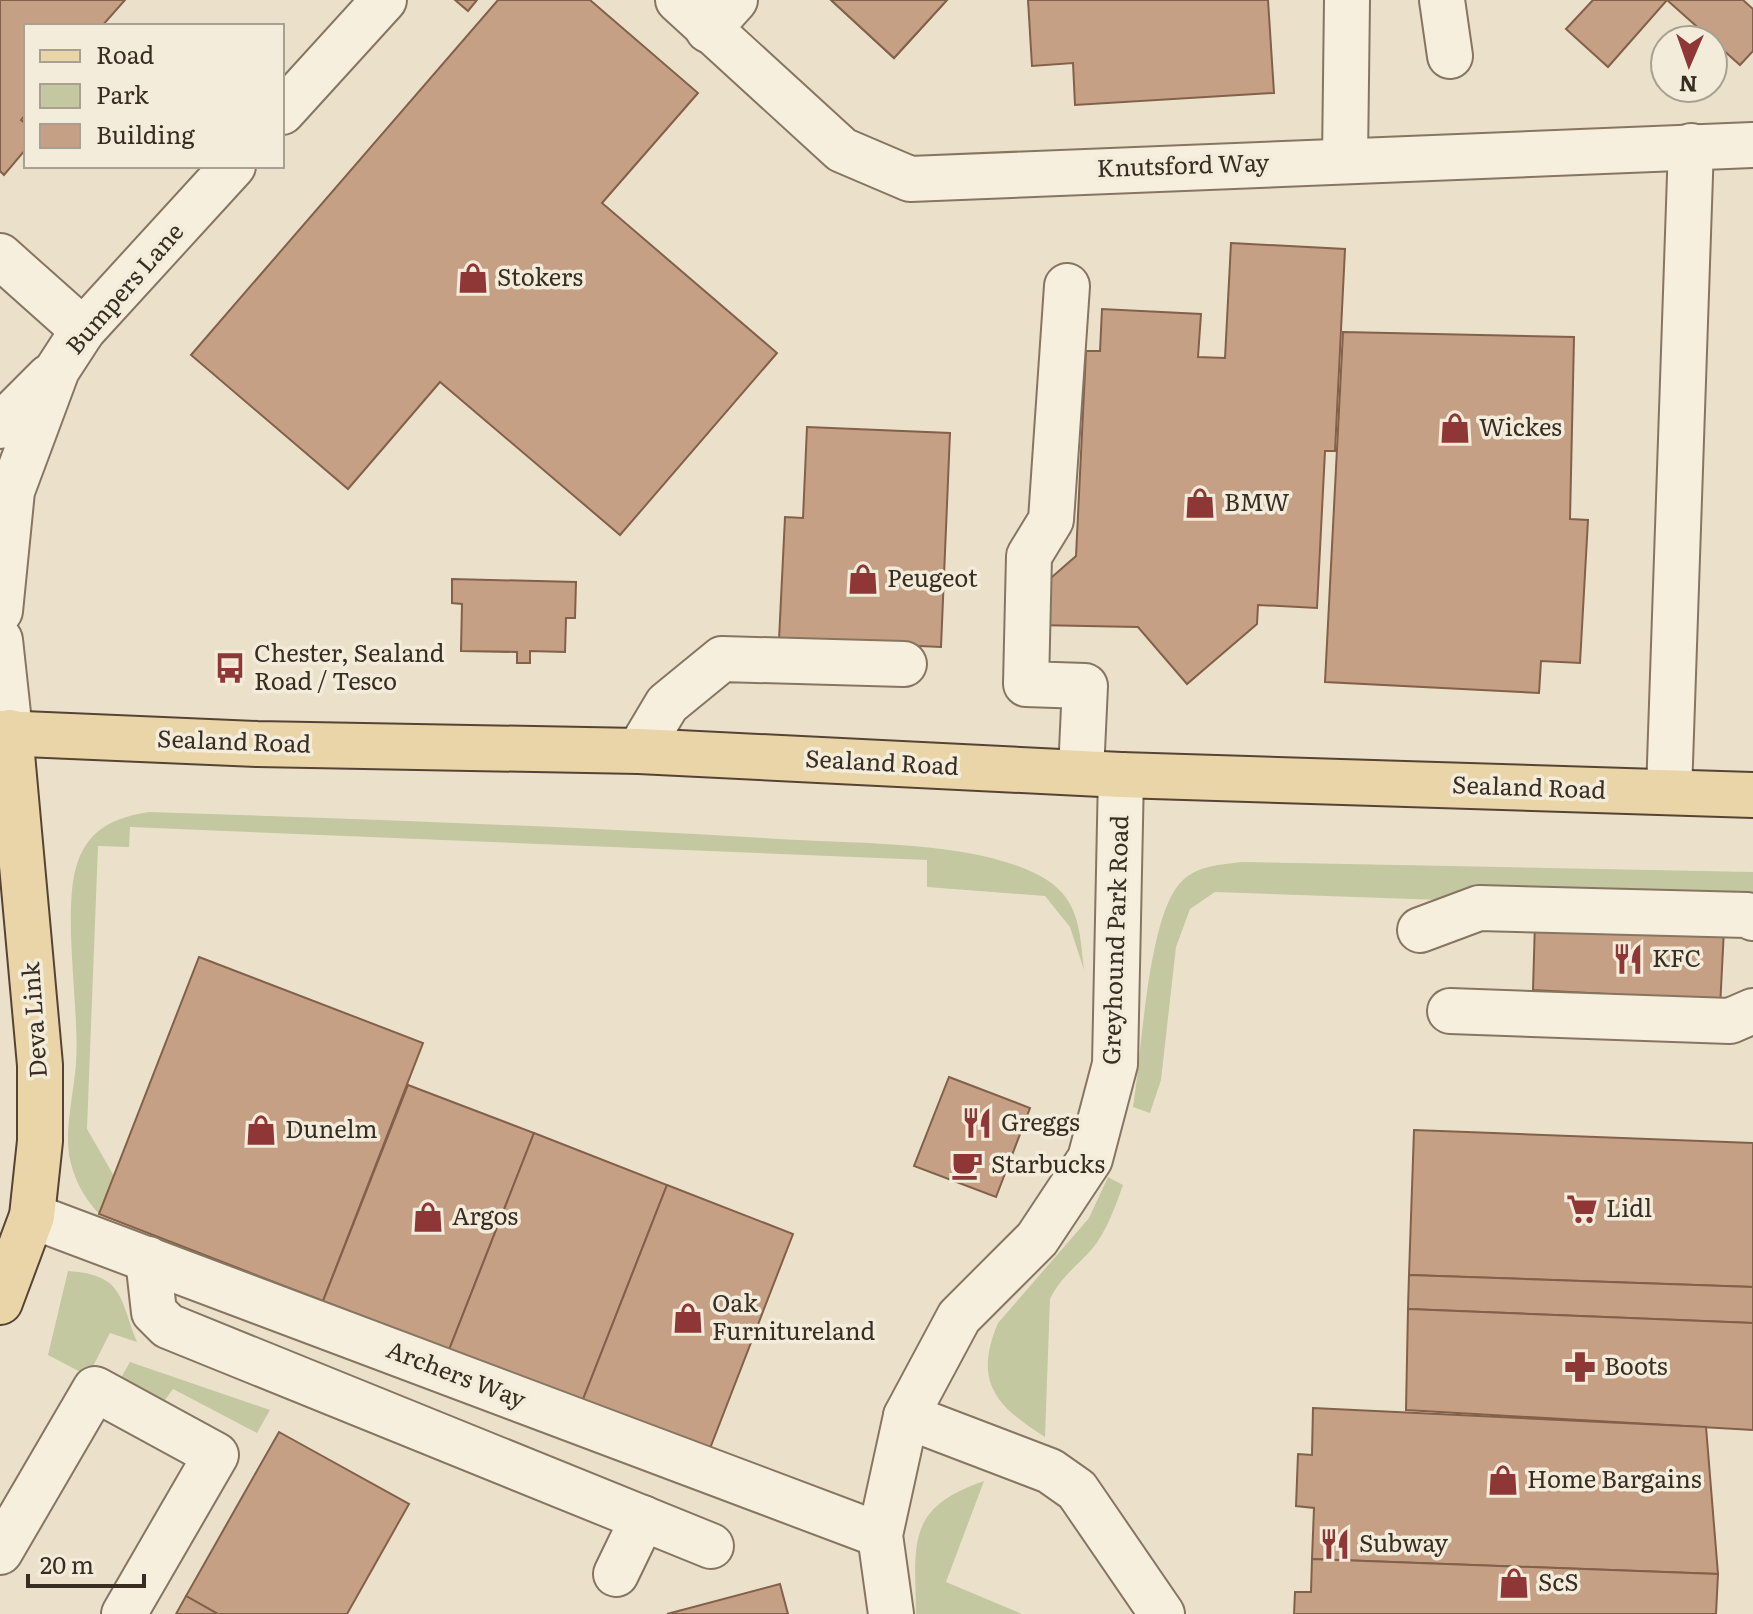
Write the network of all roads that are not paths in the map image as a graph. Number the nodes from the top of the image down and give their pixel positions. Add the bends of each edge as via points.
1 (384, 0) edge
2 (1347, 0) edge
3 (1442, 0) edge
4 (707, 10) edge
5 (1450, 56) dead end
6 (284, 110) edge
7 (1753, 145) edge
8 (1691, 146) junction
9 (1345, 160) junction
10 (231, 168) edge
11 (0, 256) edge
12 (1067, 286) dead end
13 (83, 330) junction
14 (57, 370) junction
15 (0, 426) edge
16 (3, 550) edge
17 (0, 611) edge
18 (0, 640) edge
19 (904, 664) dead end
20 (3, 731) edge
21 (639, 751) junction
22 (1101, 774) junction
23 (1741, 791) edge
24 (1669, 792) junction
25 (1753, 918) edge
26 (1420, 930) dead end
27 (1450, 1011) dead end
28 (1753, 1011) edge
29 (32, 1216) junction
30 (148, 1259) junction
31 (0, 1302) edge
32 (906, 1416) junction
33 (643, 1518) junction
34 (880, 1535) junction
35 (711, 1546) dead end
36 (0, 1552) edge
37 (616, 1574) dead end
38 (124, 1614) edge
39 (891, 1614) edge
40 (1162, 1614) edge

1 - 6 street
2 - 9 street
3 - 5 street
4 - 9 street, Knutsford Way via 842,150 910,179
7 - 8 street, Knutsford Way
8 - 9 street, Knutsford Way
8 - 24 street
10 - 13 street, Bumpers Lane
11 - 13 street
12 - 22 street, Greyhound Park Road via 1051,520 1029,556 1026,684 1085,686
13 - 14 street, Bumpers Lane
14 - 15 street
14 - 16 street, Bumpers Lane via 12,491
16 - 17 street, Bumpers Lane
18 - 20 street
19 - 21 street via 722,659 667,704
20 - 21 main road, Sealand Road via 257,744
20 - 29 main road, Deva Link via 40,1065 40,1141
21 - 22 main road, Sealand Road
22 - 24 main road, Sealand Road
22 - 32 street, Greyhound Park Road via 1115,1064 1090,1159 1037,1239 959,1317
23 - 24 main road, Sealand Road
25 - 26 street via 1479,908
27 - 28 street via 1730,1021
29 - 30 street, Archers Way
29 - 31 main road, Deva Link
30 - 33 street via 154,1312 168,1326
30 - 34 street, Archers Way
32 - 34 street, Greyhound Park Road
32 - 40 street via 1050,1471 1077,1490
33 - 35 street
33 - 37 street
34 - 39 street, Greyhound Park Road
36 - 38 street via 95,1389 216,1455

